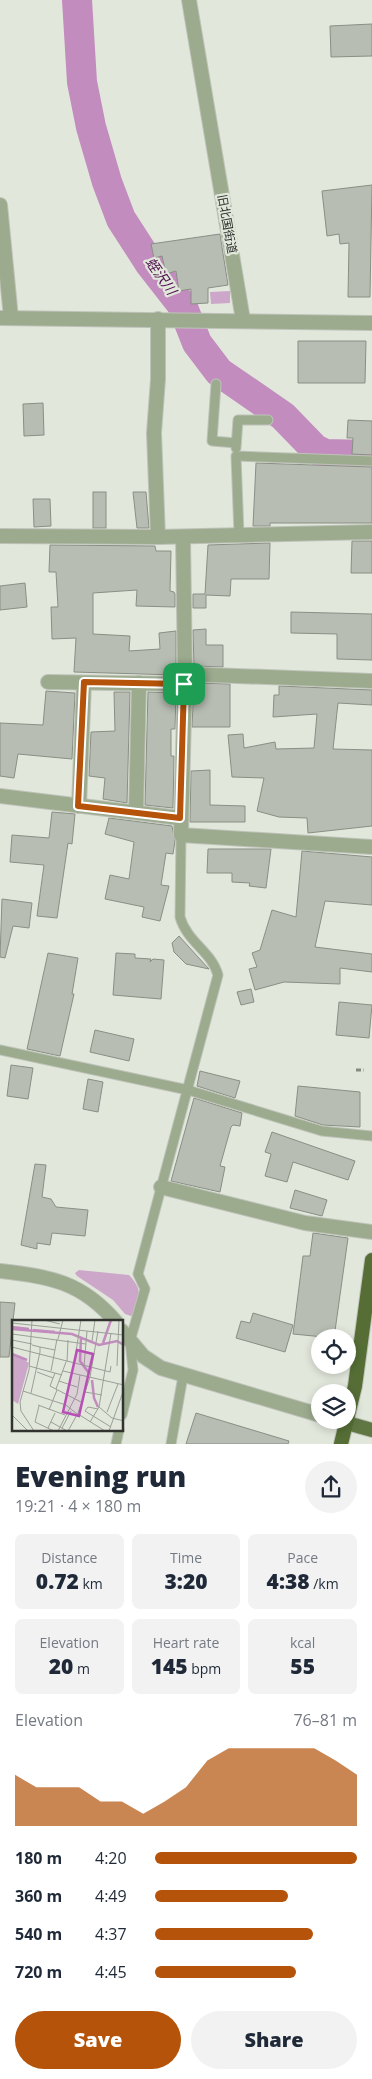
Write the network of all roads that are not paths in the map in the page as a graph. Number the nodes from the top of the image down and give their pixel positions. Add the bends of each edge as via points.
1 (189, 0) edge
2 (0, 205) edge
3 (6, 318) edge
4 (158, 318) junction
5 (243, 320) junction
6 (372, 323) edge
7 (216, 384) dead end
8 (268, 420) dead end
9 (236, 443) junction
10 (236, 456) junction
11 (372, 461) edge
12 (372, 532) edge
13 (240, 534) junction
14 (0, 536) edge
15 (158, 537) junction
16 (183, 537) junction
17 (184, 679) junction
18 (372, 681) edge
19 (48, 682) dead end
20 (84, 682) junction
21 (139, 683) junction
22 (0, 796) edge
23 (78, 806) junction
24 (136, 812) junction
25 (180, 818) junction
26 (181, 834) junction
27 (372, 847) edge
28 (0, 1050) edge
29 (188, 1090) junction
30 (372, 1136) edge
31 (161, 1187) junction
32 (372, 1232) edge
33 (372, 1260) edge
34 (0, 1271) edge
35 (114, 1320) edge
36 (126, 1336) edge
37 (183, 1376) junction
38 (355, 1384) edge
39 (124, 1407) edge
40 (311, 1412) edge
41 (356, 1426) edge
42 (342, 1429) edge
43 (372, 1430) edge
44 (170, 1444) edge
45 (341, 1444) edge

1 - 5 street, 旧北国街道
2 - 3 street
3 - 4 street
4 - 5 street
4 - 15 street via 154,433
5 - 6 street
7 - 9 lane via 212,441
8 - 9 lane via 238,420
9 - 10 lane
10 - 11 lane
10 - 13 lane
12 - 13 street
13 - 16 street
14 - 15 street
15 - 16 street
16 - 17 street
17 - 18 street
17 - 21 street
17 - 25 street
19 - 20 street
20 - 21 street
20 - 23 street
21 - 24 street
22 - 23 street
23 - 24 street
24 - 25 street
25 - 26 street
26 - 27 street
26 - 29 lane via 180,917 184,930 216,966 218,975
28 - 29 lane
29 - 30 lane via 322,1131
29 - 31 lane
31 - 32 street via 305,1224
31 - 36 lane via 138,1274 145,1289
33 - 38 highway
34 - 35 street via 38,1276 74,1286 100,1304
36 - 37 street via 143,1356 161,1368
36 - 39 lane via 133,1370
37 - 40 street
37 - 44 lane
41 - 43 main road
42 - 45 highway

